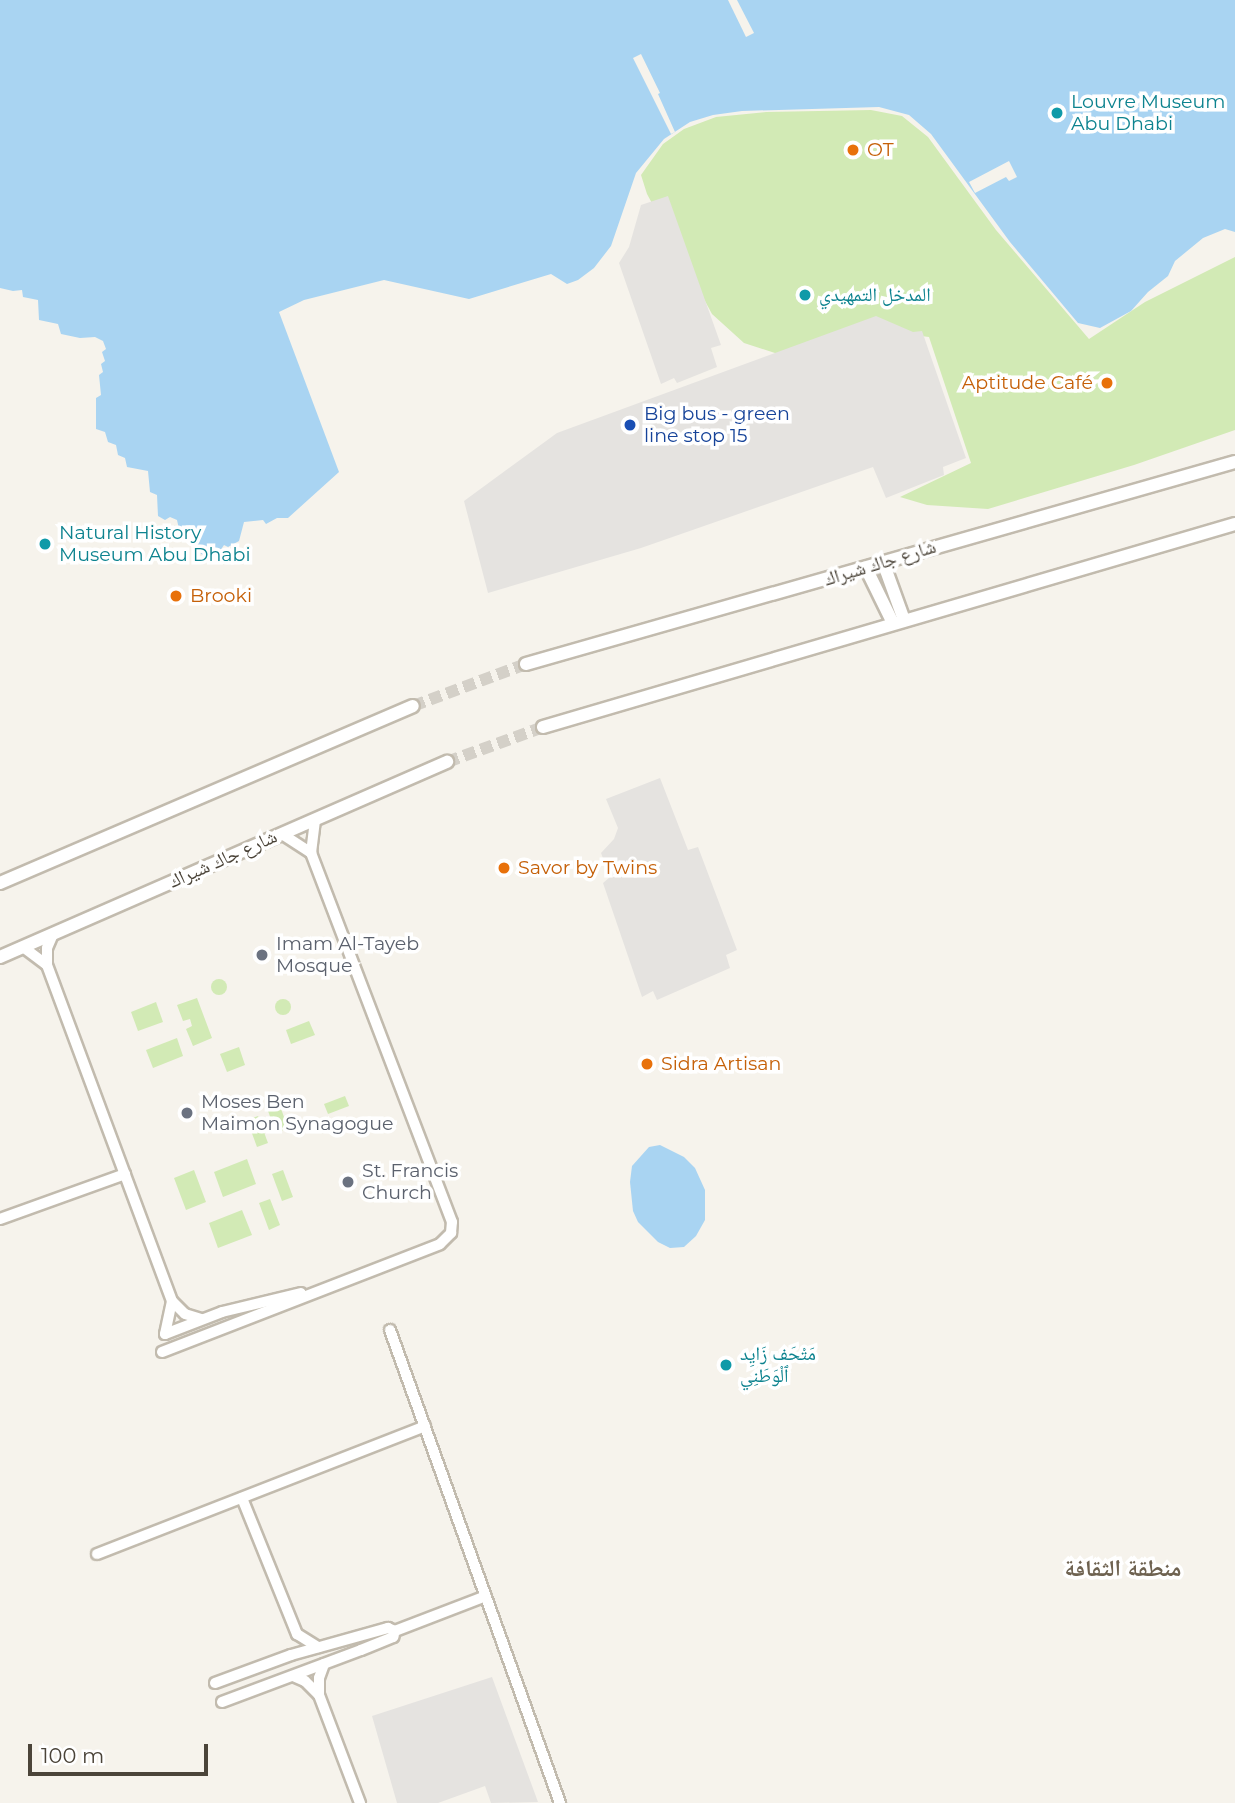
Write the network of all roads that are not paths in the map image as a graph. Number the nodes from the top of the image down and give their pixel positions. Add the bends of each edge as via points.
1 (1235, 462) edge
2 (1235, 524) edge
3 (883, 562) junction
4 (866, 568) junction
5 (898, 622) junction
6 (526, 664) tunnel mouth
7 (413, 706) tunnel mouth
8 (543, 727) tunnel mouth
9 (447, 762) tunnel mouth
10 (315, 819) junction
11 (282, 834) junction
12 (311, 853) junction
13 (0, 883) edge
14 (53, 934) junction
15 (23, 947) junction
16 (0, 957) edge
17 (47, 965) junction
18 (125, 1174) junction
19 (0, 1219) edge
20 (312, 1291) junction
21 (172, 1301) junction
22 (201, 1319) junction
23 (390, 1330) dead end
24 (162, 1352) dead end
25 (425, 1426) junction
26 (242, 1498) junction
27 (97, 1554) dead end
28 (486, 1596) junction
29 (395, 1631) junction
30 (297, 1634) junction
31 (318, 1647) junction
32 (291, 1655) junction
33 (324, 1664) junction
34 (293, 1676) junction
35 (215, 1683) dead end
36 (319, 1695) junction
37 (222, 1702) dead end
38 (360, 1803) edge
39 (560, 1803) edge

1 - 3 street, شارع جاك شيراك
2 - 5 street
3 - 4 street, شارع جاك شيراك
3 - 5 street
4 - 5 street
4 - 6 street, شارع جاك شيراك
5 - 8 street
7 - 13 street
9 - 10 street, شارع جاك شيراك
10 - 11 street, شارع جاك شيراك
10 - 12 street
11 - 12 street
11 - 14 street, شارع جاك شيراك
12 - 20 street via 452,1227 440,1244
14 - 15 street, شارع جاك شيراك
14 - 17 street
15 - 16 street, شارع جاك شيراك
15 - 17 street
17 - 18 street
18 - 19 street
18 - 21 street
20 - 22 street
20 - 24 street
21 - 22 street via 185,1314
21 - 22 street via 165,1334
23 - 25 street
25 - 26 street
25 - 28 street
26 - 27 street
26 - 30 street
28 - 29 street
28 - 39 street
29 - 31 street via 389,1628
29 - 33 street via 393,1637
30 - 31 street
30 - 32 street
31 - 32 street
32 - 35 street
33 - 34 street
33 - 36 street
34 - 36 street
34 - 37 street
36 - 38 street

